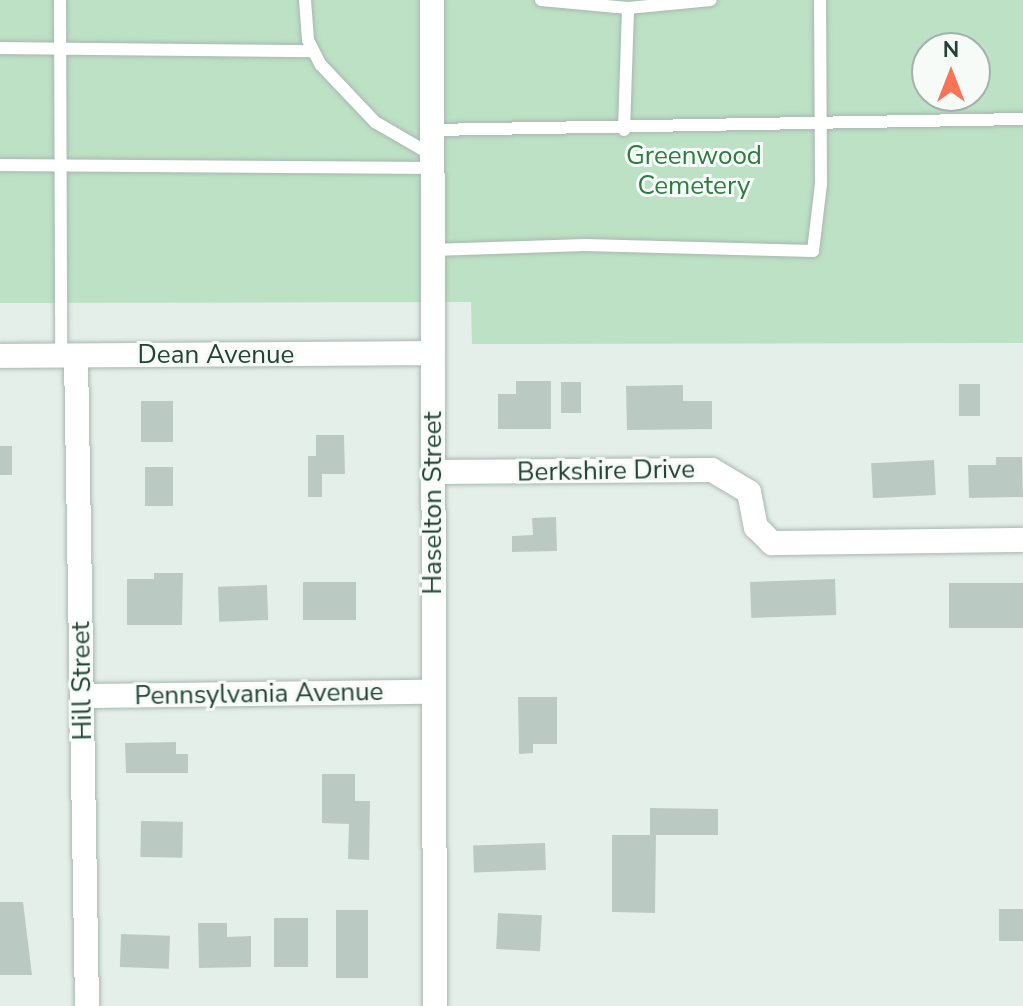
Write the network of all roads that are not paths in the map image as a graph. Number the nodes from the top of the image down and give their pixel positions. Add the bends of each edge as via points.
1 (60, 0) edge
2 (305, 0) edge
3 (432, 0) edge
4 (541, 0) edge
5 (711, 0) edge
6 (820, 0) edge
7 (628, 8) junction
8 (0, 48) edge
9 (60, 48) junction
10 (311, 51) junction
11 (1023, 119) edge
12 (822, 127) junction
13 (432, 130) junction
14 (624, 130) junction
15 (432, 162) junction
16 (61, 164) junction
17 (0, 165) edge
18 (432, 250) junction
19 (433, 353) junction
20 (0, 356) edge
21 (69, 356) junction
22 (433, 472) junction
23 (1023, 540) edge
24 (434, 692) junction
25 (83, 696) junction
26 (87, 1006) edge
27 (435, 1006) edge

1 - 9 lane
2 - 10 lane
3 - 13 street, Haselton Street
4 - 7 lane
5 - 7 lane
6 - 12 lane
7 - 14 lane
8 - 9 lane
9 - 10 lane
9 - 16 lane
10 - 15 lane via 375,122
11 - 12 lane
12 - 14 lane
12 - 18 lane via 813,251 585,245
13 - 14 lane
13 - 15 street, Haselton Street
15 - 16 lane
15 - 18 street, Haselton Street
16 - 17 lane
16 - 21 lane
18 - 19 street, Haselton Street
19 - 21 street, Dean Avenue
19 - 22 street, Haselton Street
20 - 21 street, Dean Avenue
21 - 25 street, Hill Street
22 - 23 street, Berkshire Drive via 712,470 749,492 756,527 772,543
22 - 24 street, Haselton Street
24 - 25 street, Pennsylvania Avenue
24 - 27 street, Haselton Street
25 - 26 street, Hill Street

